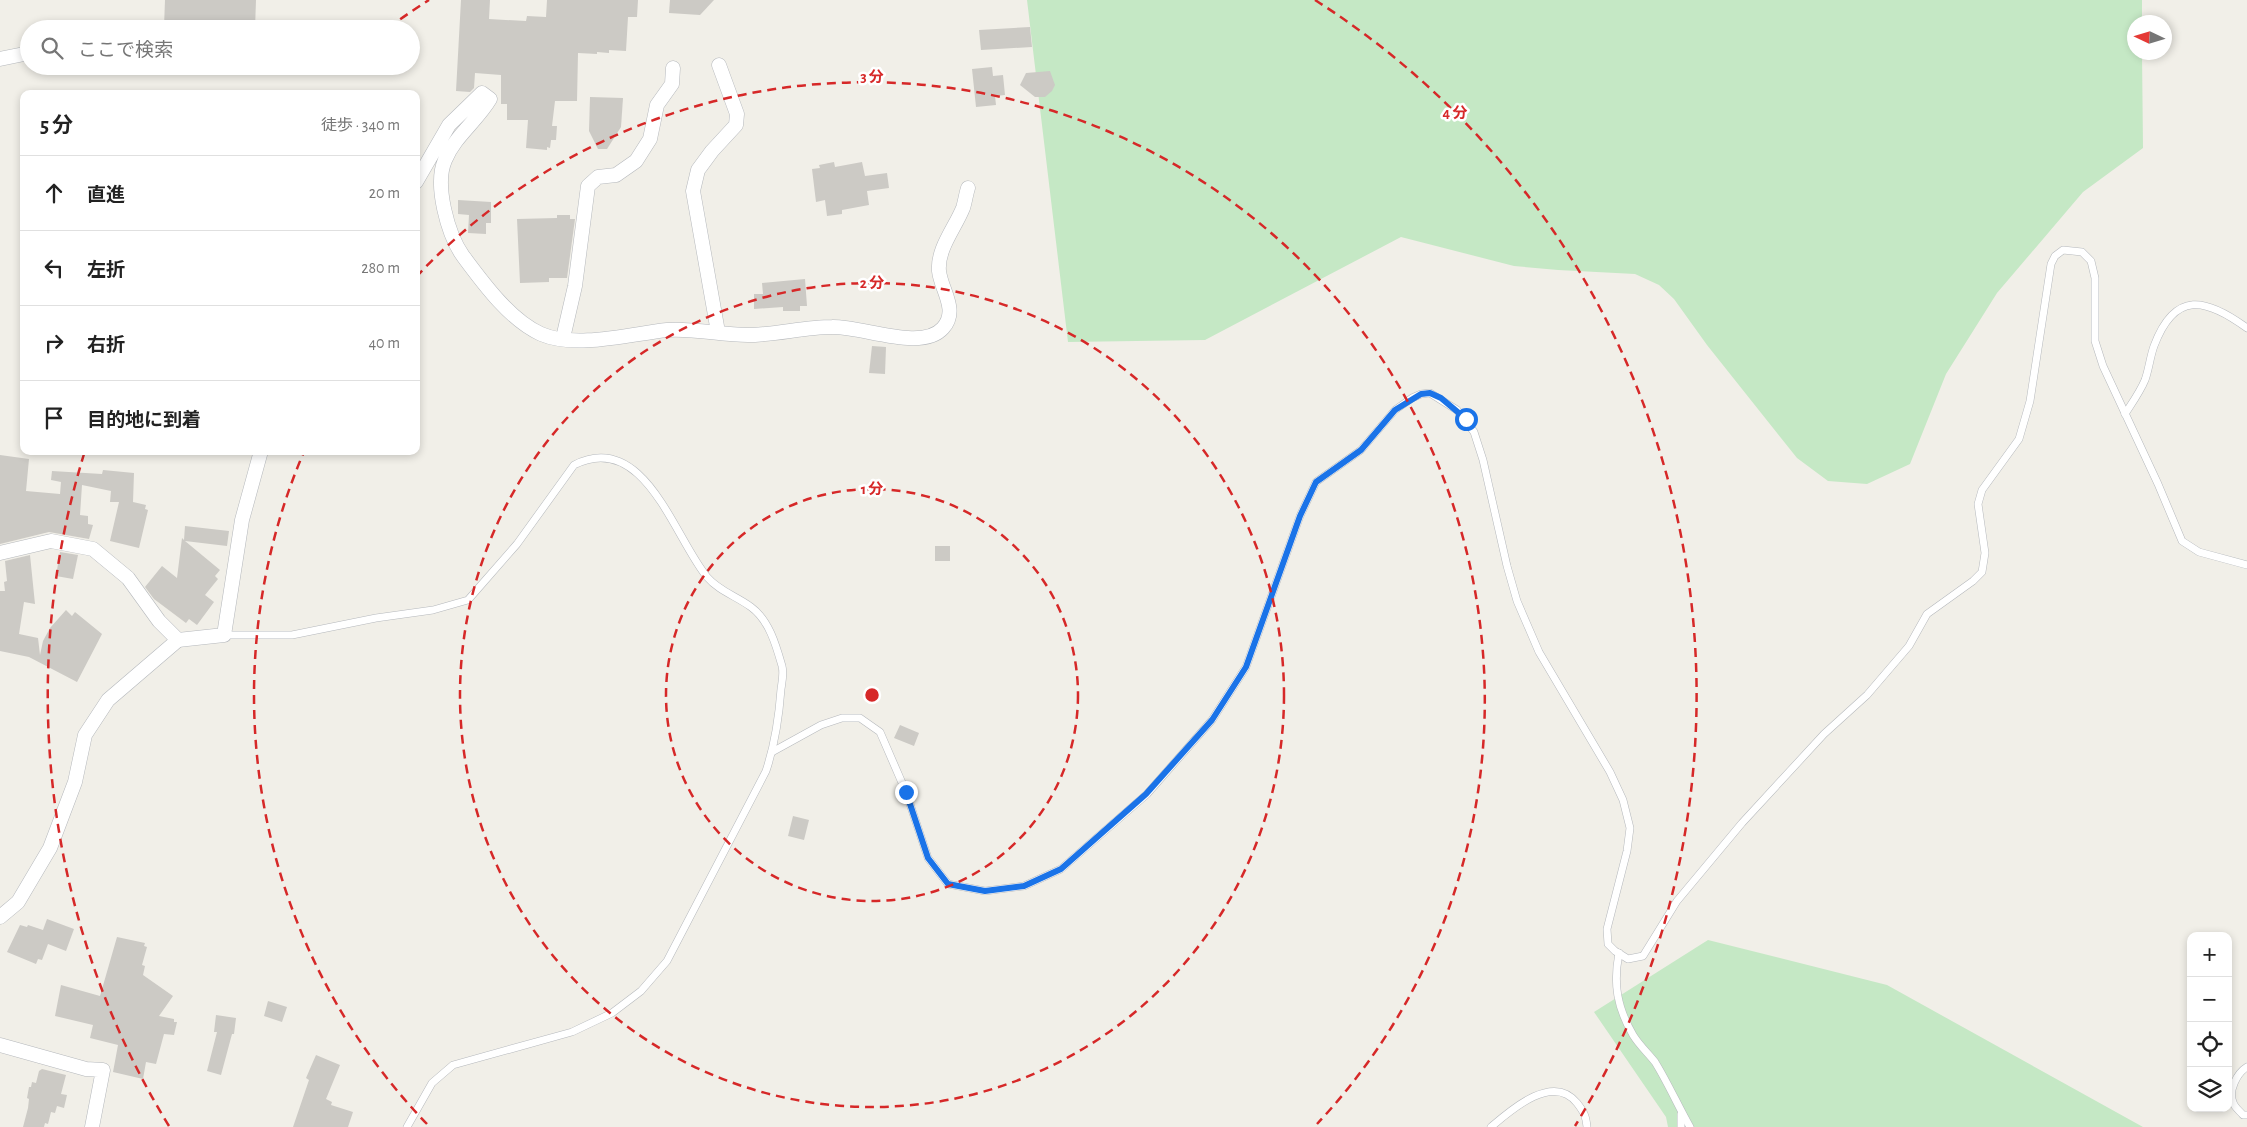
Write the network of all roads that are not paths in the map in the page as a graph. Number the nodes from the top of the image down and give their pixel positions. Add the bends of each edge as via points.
1 (20, 54) edge
2 (0, 59) edge
3 (719, 65) dead end
4 (673, 68) dead end
5 (420, 175) edge
6 (968, 188) dead end
7 (2247, 328) edge
8 (718, 332) junction
9 (563, 338) junction
10 (2126, 414) junction
11 (260, 455) edge
12 (0, 553) edge
13 (2247, 565) edge
14 (224, 635) junction
15 (178, 640) junction
16 (772, 752) junction
17 (0, 918) edge
18 (1619, 953) junction
19 (0, 1045) edge
20 (2247, 1067) edge
21 (1681, 1111) junction
22 (2247, 1115) edge
23 (92, 1127) edge
24 (407, 1127) edge
25 (1491, 1127) edge
26 (1586, 1127) edge
27 (1681, 1127) edge
28 (1690, 1127) edge

1 - 2 street
3 - 8 street via 738,114 736,126 698,170 694,190
4 - 9 street via 672,84 657,105 650,139 636,161 616,175 598,177 588,186 575,286
5 - 9 street via 449,125 482,93 490,99 453,144 444,161 440,179 442,199 455,246 486,287 517,318 541,334
6 - 8 street via 963,208 942,252 939,271 949,300 949,318 943,329 914,339 833,327 748,335
7 - 10 lane via 2227,313 2210,306 2190,305 2176,311 2165,323 2154,346 2145,380
8 - 9 street via 669,330 609,339
10 - 13 lane via 2182,541 2199,552
10 - 18 lane via 2095,341 2095,278 2091,261 2082,252 2063,250 2051,264 2030,401 2019,439 1982,490 1978,504 1985,553 1982,572 1927,614 1909,646 1867,695 1824,734 1742,823 1683,894 1643,956 1628,959
11 - 14 street via 242,520
12 - 15 street via 51,541 93,549 128,578 159,621
14 - 15 street
14 - 16 lane via 292,634 433,610 468,600 517,544 574,466 587,458 613,459 652,487 707,576 723,592 752,607 768,626 783,669
15 - 17 street via 108,700 86,734 75,782 50,848 18,902
16 - 18 lane via 820,725 842,718 860,718 880,732 906,792 928,858 948,884 985,891 1024,886 1061,869 1146,794 1212,720 1246,667 1300,516 1316,482 1361,450 1395,410 1412,398 1430,393 1457,410 1474,432 1517,601 1539,652 1610,772 1623,800 1630,828 1607,929 1608,944
16 - 24 lane via 766,771 667,961 641,991 612,1013 572,1032 453,1065 432,1083
18 - 21 lane via 1615,983 1620,1009
19 - 23 street via 86,1069 103,1070
20 - 22 lane via 2237,1077 2232,1093 2232,1103
21 - 27 lane
21 - 28 lane
25 - 26 lane via 1510,1111 1541,1093 1557,1090 1571,1096 1586,1114

